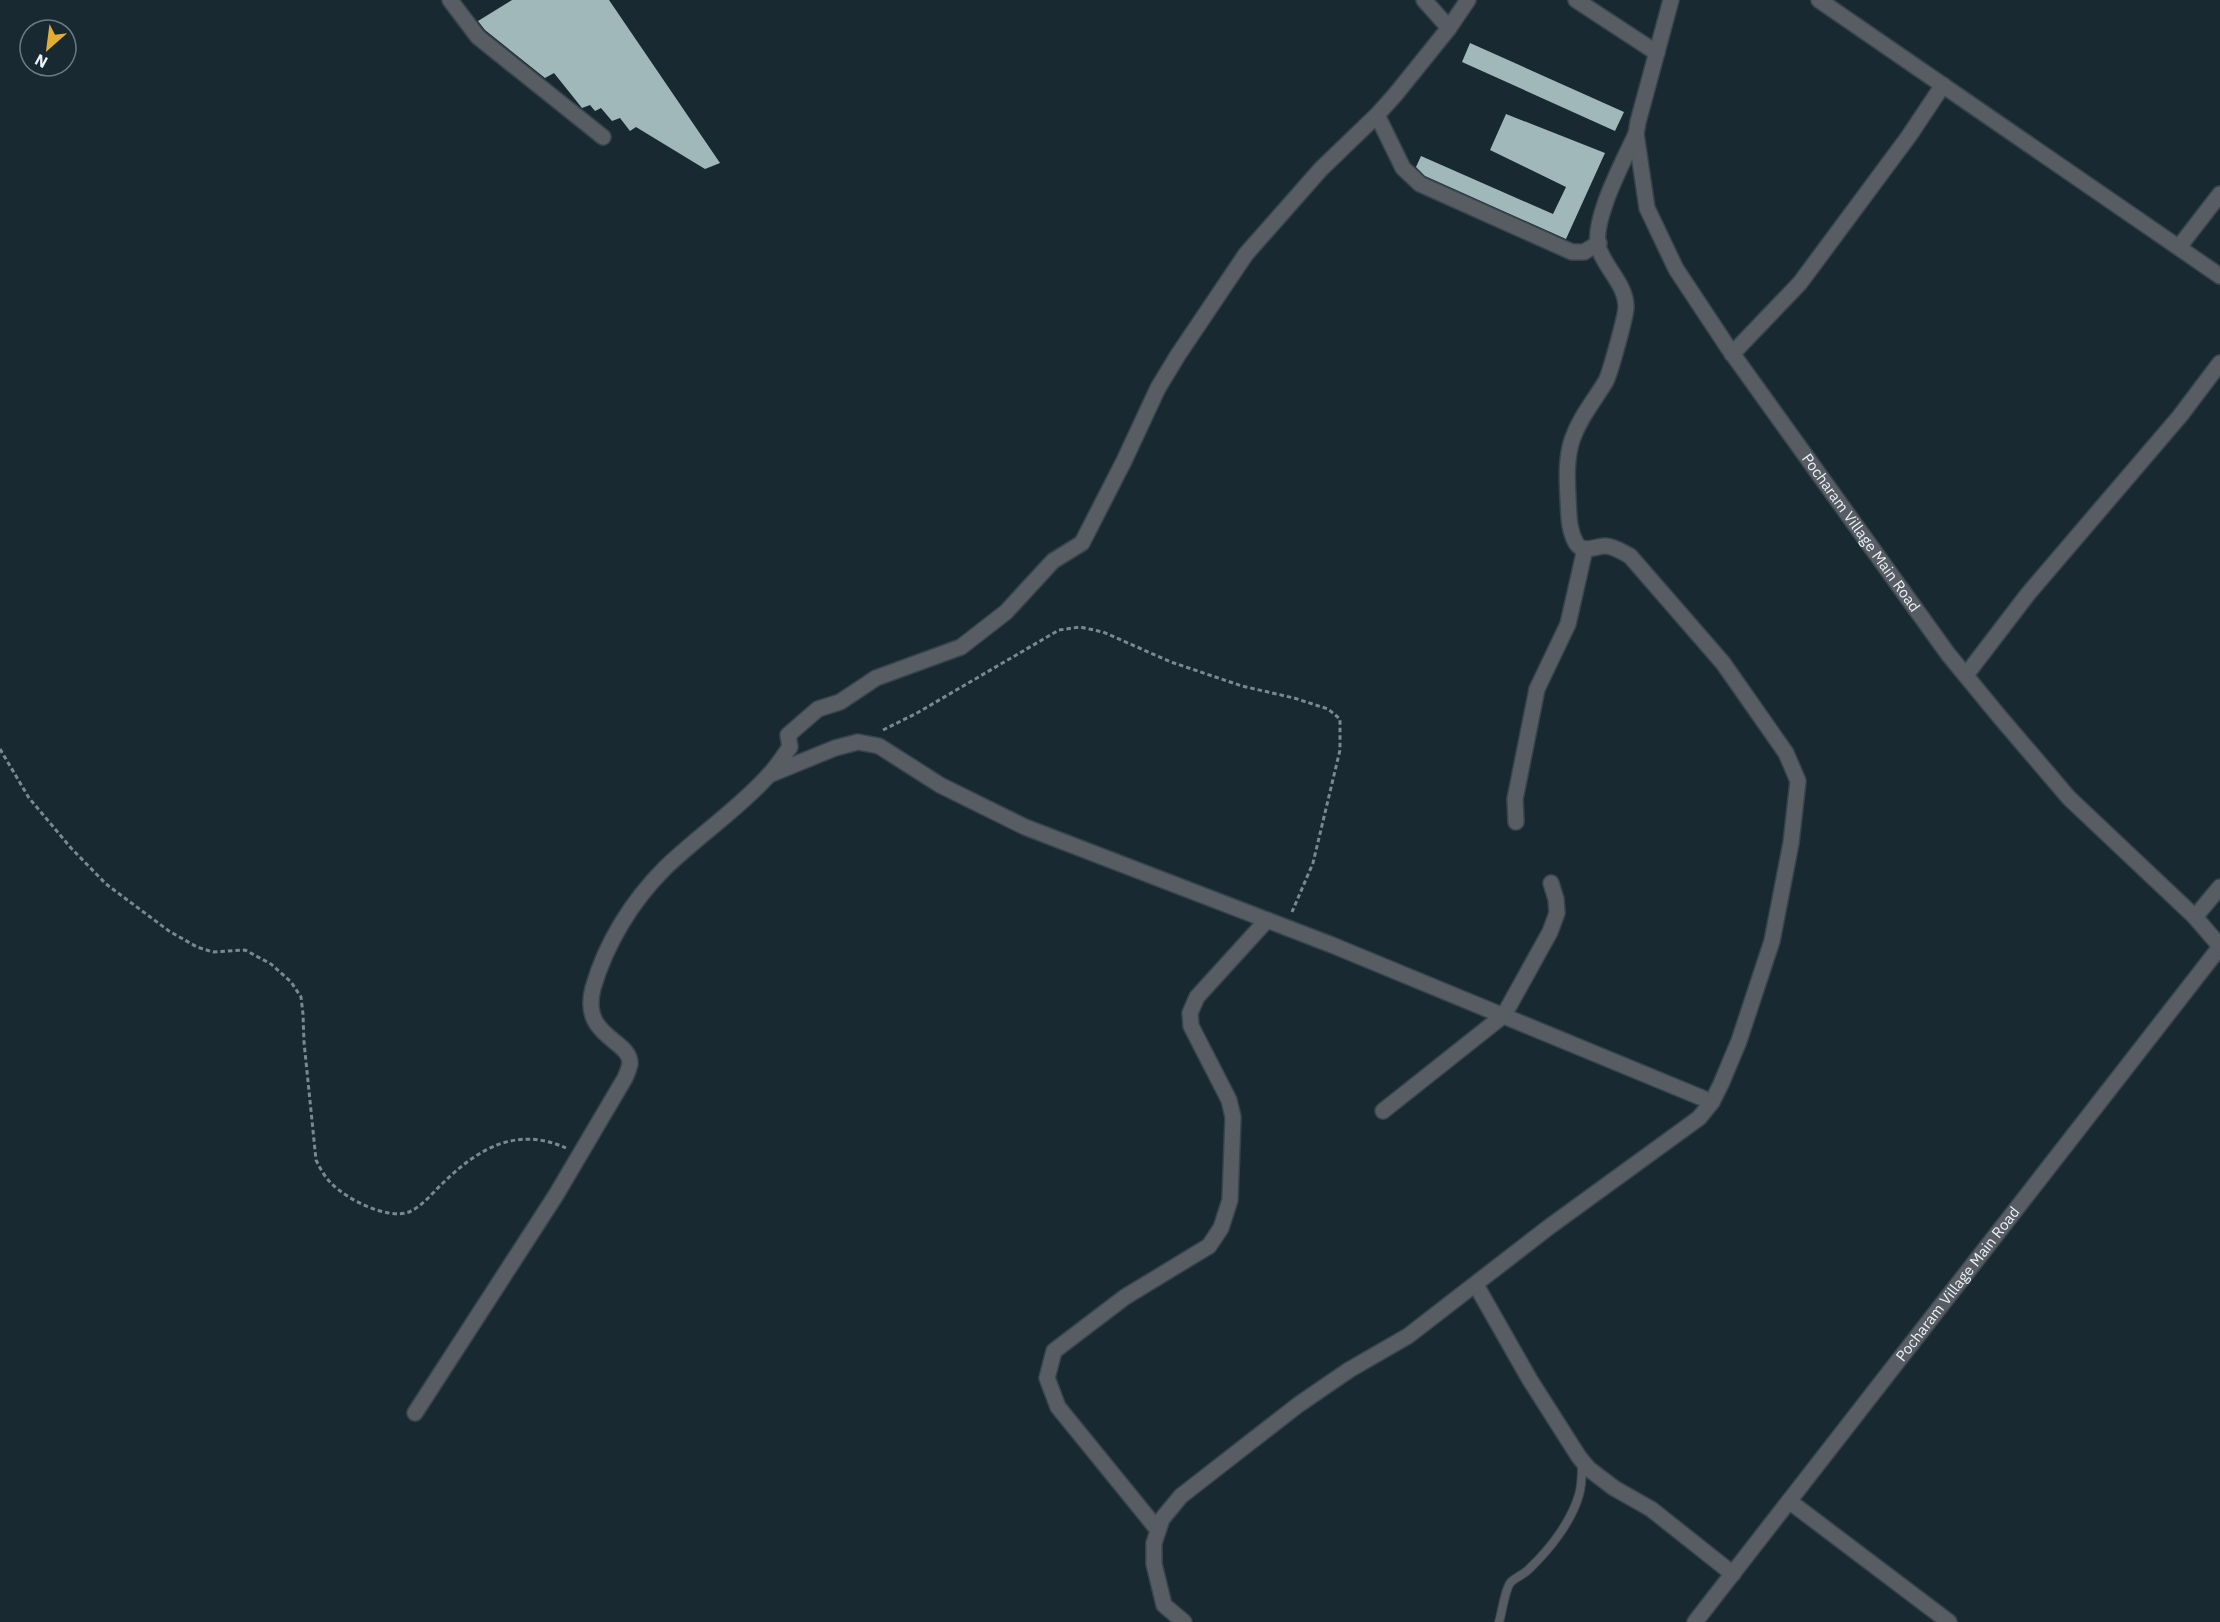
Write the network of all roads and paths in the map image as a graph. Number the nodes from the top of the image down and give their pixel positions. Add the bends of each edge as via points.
1 (450, 0) edge
2 (1424, 0) edge
3 (1468, 0) edge
4 (1576, 0) edge
5 (1671, 0) edge
6 (1819, 0) edge
7 (1449, 28) junction
8 (1657, 53) junction
9 (1943, 85) junction
10 (1377, 115) junction
11 (1636, 134) junction
12 (603, 137) dead end
13 (2220, 194) edge
14 (1599, 243) junction
15 (2179, 248) junction
16 (2220, 276) edge
17 (1732, 354) junction
18 (2220, 363) edge
19 (1585, 549) junction
20 (1966, 675) junction
21 (858, 742) junction
22 (0, 749) edge
23 (769, 776) junction
24 (1516, 822) dead end
25 (1551, 884) dead end
26 (2220, 887) edge
27 (2195, 917) junction
28 (1267, 920) junction
29 (1285, 927) junction
30 (2220, 946) edge
31 (1504, 1015) junction
32 (1712, 1102) junction
33 (1383, 1111) dead end
34 (581, 1155) junction
35 (1476, 1285) junction
36 (415, 1413) dead end
37 (1583, 1461) junction
38 (1789, 1501) junction
39 (1158, 1530) junction
40 (1733, 1574) junction
41 (1184, 1622) edge
42 (1499, 1622) edge
43 (1695, 1622) edge
44 (1949, 1622) edge

1 - 12 street via 478,37
2 - 7 street
3 - 7 street
4 - 8 street
5 - 8 street, Pocharam Village Main Road
6 - 9 street
7 - 10 street
8 - 11 street, Pocharam Village Main Road
9 - 15 street
9 - 17 street via 1800,282
10 - 14 street via 1403,168 1420,184 1572,252 1584,252
10 - 23 street via 1321,169 1246,254 1158,388 1082,543 1053,561 1006,612 961,647 876,678 840,702 818,709 788,735 790,747
11 - 14 street via 1601,214
11 - 17 street, Pocharam Village Main Road via 1647,208 1676,269
13 - 15 street
14 - 19 street via 1626,307 1607,379 1583,413 1572,441 1567,470 1570,526 1576,544
15 - 16 street
17 - 20 street, Pocharam Village Main Road
18 - 20 street via 2180,416 2028,594
19 - 24 street via 1568,624 1537,688 1515,799
19 - 32 street via 1616,548 1650,577 1723,663 1786,753 1798,781 1791,843 1772,941 1739,1041
20 - 27 street, Pocharam Village Main Road via 2069,798
21 - 23 street
21 - 28 street via 879,746 940,785 1025,827
21 - 29 path via 917,713 1059,630 1080,627 1103,632 1171,662 1242,686 1328,709 1340,719 1340,750 1313,863
22 - 34 path via 29,798 106,884 197,947 213,952 244,950 271,964 291,982 300,997 303,1014 316,1160 332,1185 384,1213 408,1212 468,1161 516,1139 549,1140
23 - 34 street via 666,867 640,896 608,946 591,998 592,1016 630,1063 626,1077
25 - 31 street via 1557,913
26 - 27 street
27 - 30 street, Pocharam Village Main Road
28 - 29 street
28 - 39 street via 1197,997 1190,1013 1191,1026 1229,1100 1233,1117 1230,1200 1221,1228 1209,1246 1125,1297 1054,1351 1047,1378 1058,1407
29 - 31 street
30 - 38 street, Pocharam Village Main Road
31 - 32 street
31 - 33 street
32 - 35 street via 1698,1118
34 - 36 street
35 - 37 street via 1530,1380
35 - 39 street via 1408,1336 1340,1376 1238,1452 1181,1496
37 - 40 street
37 - 42 lane via 1576,1504 1541,1557 1511,1582
38 - 40 street, Pocharam Village Main Road
38 - 44 street
39 - 41 street via 1154,1564 1164,1605
40 - 43 street, Pocharam Village Main Road

